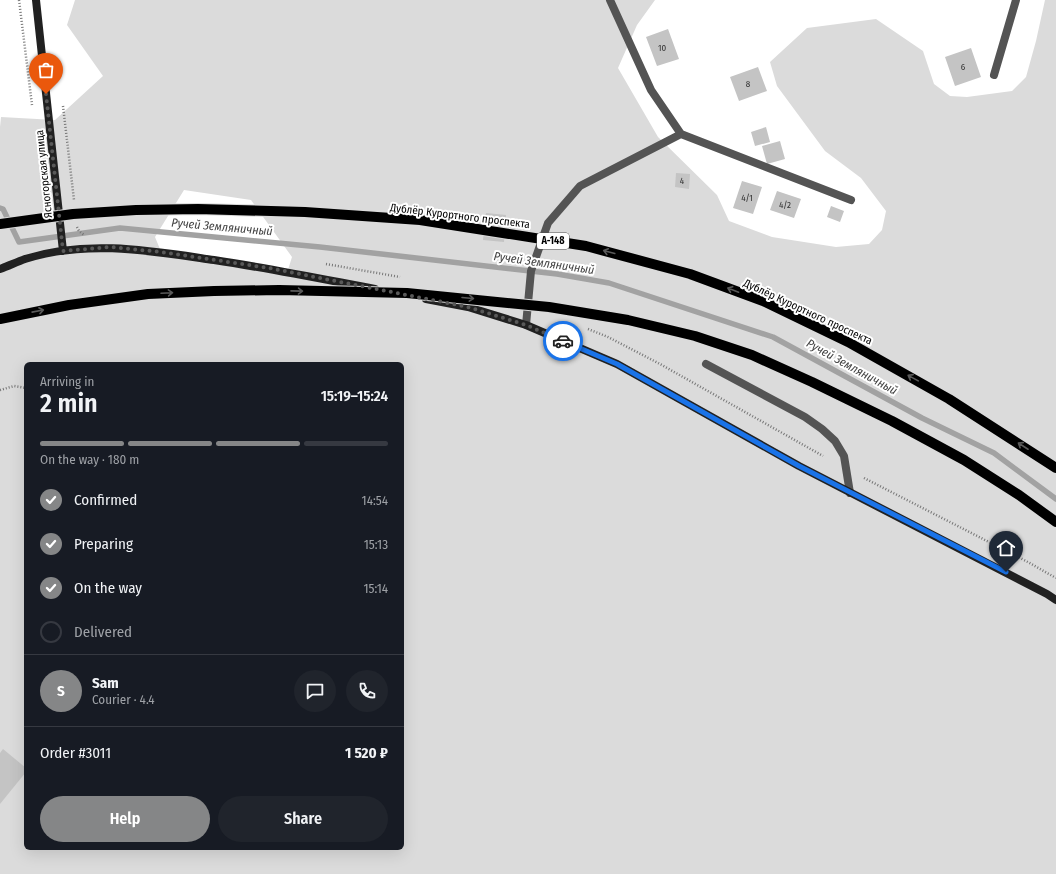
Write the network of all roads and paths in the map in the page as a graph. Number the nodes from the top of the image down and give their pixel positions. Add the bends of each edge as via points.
1 (19, 0) edge
2 (36, 0) edge
3 (610, 0) edge
4 (1016, 0) edge
5 (994, 75) dead end
6 (62, 100) dead end
7 (33, 111) dead end
8 (681, 134) junction
9 (851, 200) dead end
10 (74, 201) dead end
11 (0, 224) edge
12 (63, 251) junction
13 (0, 269) edge
14 (0, 319) edge
15 (526, 325) junction
16 (706, 364) dead end
17 (24, 388) edge
18 (0, 390) edge
19 (1056, 468) edge
20 (864, 478) dead end
21 (850, 493) junction
22 (1056, 522) edge
23 (1056, 578) edge
24 (1056, 600) edge

1 - 7 path
2 - 12 main road, Ясногорская улица
3 - 8 lane via 652,90
4 - 5 lane
6 - 10 path
8 - 9 lane
8 - 15 lane via 580,186 548,223 530,271
19 -> 11 main road, Дублёр Курортного проспекта / А-148, bridge via 949,399 848,342 763,301 690,274 586,246 420,220 290,212 136,210 73,214
12 - 13 main road via 26,259
12 - 15 main road via 110,247 269,268 468,307
14 -> 22 main road, bridge via 148,294 279,290 407,293 548,307 628,320 695,336 752,354 812,382 964,460 1020,495
15 - 21 main road via 617,364
16 - 21 lane via 805,417 822,429 835,441 844,456
17 - 18 path via 14,386
20 - 23 path
21 - 24 main road

